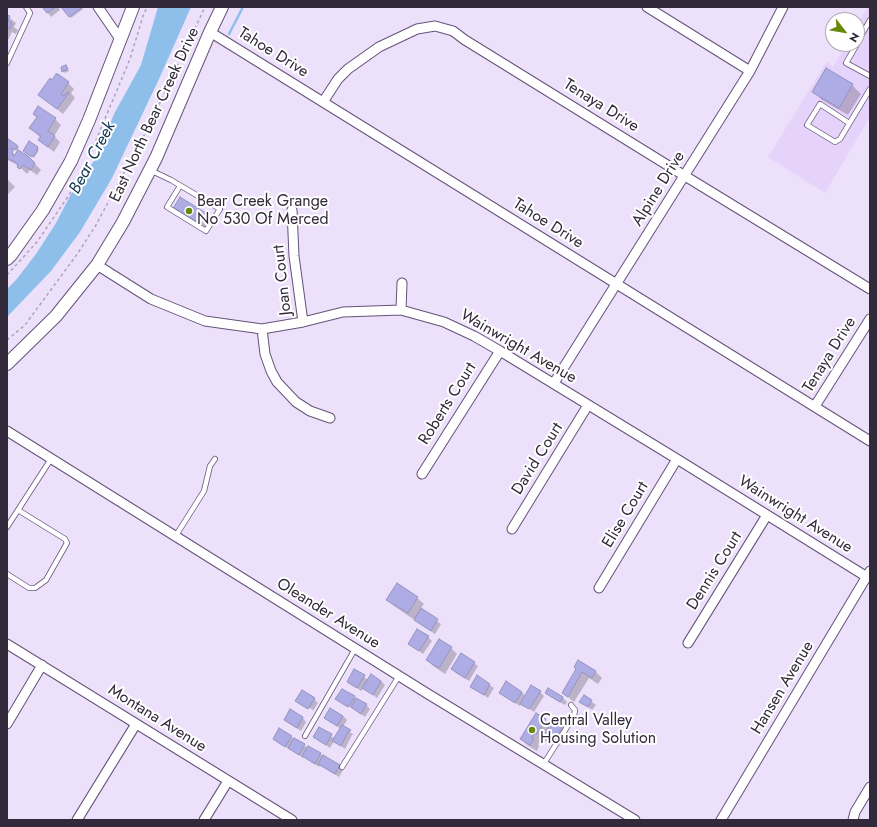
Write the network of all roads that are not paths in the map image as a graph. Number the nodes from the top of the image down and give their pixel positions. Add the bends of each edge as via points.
1 (26, 7) edge
2 (98, 7) edge
3 (133, 7) edge
4 (222, 7) edge
5 (647, 7) edge
6 (783, 7) edge
7 (870, 20) edge
8 (865, 29) edge
9 (210, 32) junction
10 (120, 39) junction
11 (852, 52) edge
12 (7, 63) edge
13 (750, 71) junction
14 (870, 76) edge
15 (870, 89) edge
16 (323, 102) junction
17 (849, 123) junction
18 (150, 170) junction
19 (685, 176) junction
20 (180, 186) junction
21 (292, 210) dead end
22 (7, 258) edge
23 (97, 265) junction
24 (402, 282) dead end
25 (617, 284) junction
26 (870, 289) edge
27 (401, 310) junction
28 (870, 320) edge
29 (303, 322) junction
30 (262, 329) junction
31 (500, 350) junction
32 (7, 364) edge
33 (554, 384) junction
34 (588, 404) junction
35 (815, 406) junction
36 (330, 418) dead end
37 (7, 431) edge
38 (870, 441) edge
39 (51, 459) junction
40 (677, 459) junction
41 (215, 460) dead end
42 (422, 474) dead end
43 (18, 510) junction
44 (767, 515) junction
45 (7, 527) edge
46 (512, 529) dead end
47 (175, 537) junction
48 (7, 574) edge
49 (868, 574) edge
50 (599, 588) dead end
51 (688, 643) dead end
52 (7, 644) edge
53 (355, 649) junction
54 (42, 665) junction
55 (399, 676) junction
56 (571, 705) dead end
57 (7, 724) edge
58 (136, 724) junction
59 (305, 736) dead end
60 (543, 765) junction
61 (342, 767) dead end
62 (228, 781) junction
63 (869, 793) edge
64 (77, 820) edge
65 (204, 820) edge
66 (292, 820) edge
67 (635, 820) edge
68 (721, 820) edge
69 (853, 820) edge

1 - 12 lane via 30,13
2 - 10 street
3 - 10 street
4 - 9 street, East North Bear Creek Drive
5 - 13 street
6 - 13 street, Alpine Drive
7 - 8 lane
9 - 16 street, Tahoe Drive
9 - 18 street, East North Bear Creek Drive
10 - 22 street via 71,162 43,210
11 - 14 lane via 846,62
13 - 19 street, Alpine Drive
15 - 17 lane
16 - 19 street, Tenaya Drive via 338,79 366,55 393,39 417,29 435,26 453,31
16 - 25 street, Tahoe Drive
17 - 17 lane via 840,139 835,142 807,125 820,104
18 - 20 lane
18 - 23 street, East North Bear Creek Drive
19 - 25 street, Alpine Drive
19 - 26 street, Tenaya Drive
20 - 20 lane via 220,209 206,231 167,207
21 - 29 street, Joan Court via 294,256
23 - 30 street, Wainwright Avenue via 151,299 205,321
23 - 32 street, East North Bear Creek Drive via 56,316
24 - 27 street
25 - 33 street, Alpine Drive
25 - 35 street, Tahoe Drive
27 - 29 street, Wainwright Avenue via 343,312
27 - 31 street, Wainwright Avenue via 444,322
28 - 35 street, Tenaya Drive
29 - 30 street, Wainwright Avenue
30 - 36 street via 265,354 277,382 296,402 310,411
31 - 33 street, Wainwright Avenue
31 - 42 street, Roberts Court
33 - 34 street, Wainwright Avenue
34 - 40 street, Wainwright Avenue
34 - 46 street, David Court
35 - 38 street, Tahoe Drive
37 - 39 street, Oleander Avenue
39 - 43 lane
39 - 47 street, Oleander Avenue
40 - 44 street, Wainwright Avenue
40 - 50 street, Elise Court
41 - 47 lane via 210,466 204,491
43 - 45 lane
43 - 48 lane via 66,539 67,543 46,580 35,588 29,588
44 - 49 street, Wainwright Avenue
44 - 51 street, Dennis Court
47 - 53 street, Oleander Avenue
49 - 68 street, Hansen Avenue
52 - 54 street, Montana Avenue
53 - 55 street, Oleander Avenue
53 - 59 lane
54 - 57 street
54 - 58 street, Montana Avenue
55 - 60 street, Oleander Avenue
55 - 61 lane
56 - 60 lane via 575,710 574,716
58 - 62 street, Montana Avenue
58 - 64 street
60 - 67 street, Oleander Avenue
62 - 65 street
62 - 66 street, Montana Avenue
63 - 69 street via 855,812

